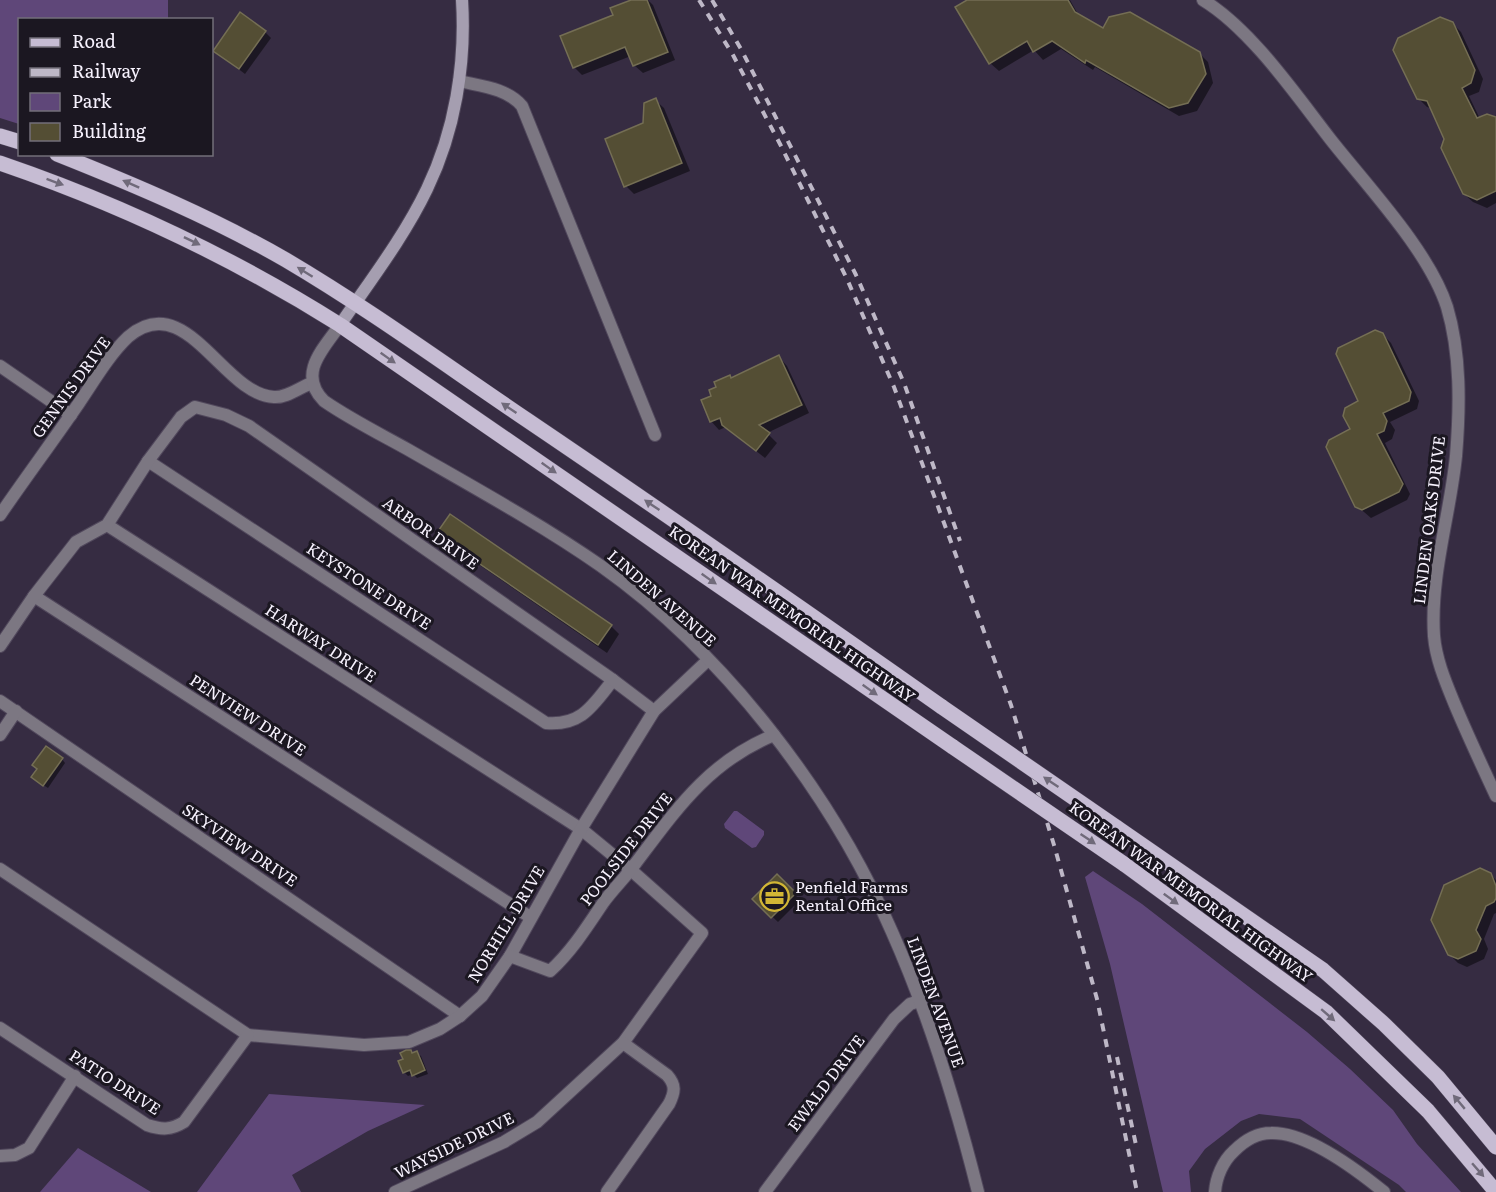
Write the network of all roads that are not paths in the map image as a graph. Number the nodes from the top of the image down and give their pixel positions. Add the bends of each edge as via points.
1 (462, 0) edge
2 (1203, 0) edge
3 (459, 81) junction
4 (0, 136) edge
5 (18, 141) edge
6 (62, 156) edge
7 (0, 164) edge
8 (354, 304) junction
9 (340, 325) junction
10 (0, 366) edge
11 (312, 383) junction
12 (71, 415) junction
13 (655, 435) dead end
14 (148, 461) junction
15 (0, 515) edge
16 (107, 525) junction
17 (34, 596) junction
18 (0, 646) edge
19 (708, 660) junction
20 (614, 680) junction
21 (0, 701) edge
22 (16, 711) junction
23 (654, 711) junction
24 (0, 735) edge
25 (774, 735) junction
26 (1496, 796) edge
27 (581, 829) junction
28 (0, 869) edge
29 (631, 870) junction
30 (531, 917) junction
31 (510, 956) junction
32 (919, 1001) junction
33 (460, 1016) junction
34 (0, 1028) edge
35 (248, 1035) junction
36 (623, 1043) junction
37 (75, 1076) junction
38 (1496, 1147) edge
39 (0, 1156) edge
40 (1496, 1191) edge
41 (395, 1192) edge
42 (608, 1192) edge
43 (765, 1192) edge
44 (978, 1192) edge
45 (1215, 1192) edge
46 (1384, 1192) edge

1 - 3 main road
2 - 26 street, LINDEN OAKS DRIVE via 1241,30 1315,119 1425,260 1446,306 1458,374 1456,457 1440,542 1434,637 1443,675
3 - 8 main road via 447,134 428,188
3 - 13 street via 508,94 522,106
4 - 5 main road
8 -> 6 main road, KOREAN WAR MEMORIAL HIGHWAY via 285,260 200,214
7 -> 9 main road, KOREAN WAR MEMORIAL HIGHWAY via 56,182 167,229 258,275
8 - 9 main road
38 -> 8 main road, KOREAN WAR MEMORIAL HIGHWAY, bridge via 1438,1077 1323,970 675,520
9 - 11 street via 315,364
9 -> 40 main road, KOREAN WAR MEMORIAL HIGHWAY, bridge via 1124,864 1326,1012 1428,1111
10 - 12 street
11 - 12 street, GENNIS DRIVE via 283,396 261,394 191,337 160,324 129,337
11 - 19 street, LINDEN AVENUE via 318,396 330,406 520,513 603,568
12 - 15 street, GENNIS DRIVE
14 - 16 street
14 - 20 street, KEYSTONE DRIVE via 546,723 561,724 586,713
14 - 20 street, ARBOR DRIVE via 181,417 195,407 226,415 249,426
16 - 17 street via 76,542
16 - 27 street, HARWAY DRIVE
17 - 18 street
17 - 30 street, PENVIEW DRIVE
19 - 23 street, NORHILL DRIVE
19 - 25 street, LINDEN AVENUE
20 - 23 street, ARBOR DRIVE
21 - 22 street, SKYVIEW DRIVE
22 - 24 street
22 - 33 street, SKYVIEW DRIVE
23 - 27 street, NORHILL DRIVE
25 - 29 street, POOLSIDE DRIVE via 712,771 688,795
25 - 32 street, LINDEN AVENUE via 858,861
27 - 29 street, HARWAY DRIVE
27 - 30 street, NORHILL DRIVE
28 - 35 street, NORHILL DRIVE
29 - 31 street, POOLSIDE DRIVE via 550,972
29 - 36 street, WAYSIDE DRIVE via 702,933
30 - 31 street, NORHILL DRIVE
31 - 33 street, NORHILL DRIVE via 482,996
32 - 43 street, EWALD DRIVE via 894,1019
32 - 44 street, LINDEN AVENUE via 953,1098
33 - 35 street, NORHILL DRIVE via 409,1042 364,1045
34 - 37 street, PATIO DRIVE
35 - 37 street, PATIO DRIVE via 184,1122 173,1128 147,1125
36 - 41 street, WAYSIDE DRIVE via 537,1122 504,1142
36 - 42 street via 667,1075 675,1088 669,1104
37 - 39 street via 29,1148 15,1155
45 - 46 street via 1220,1170 1230,1155 1255,1136 1269,1133 1288,1134 1306,1141

